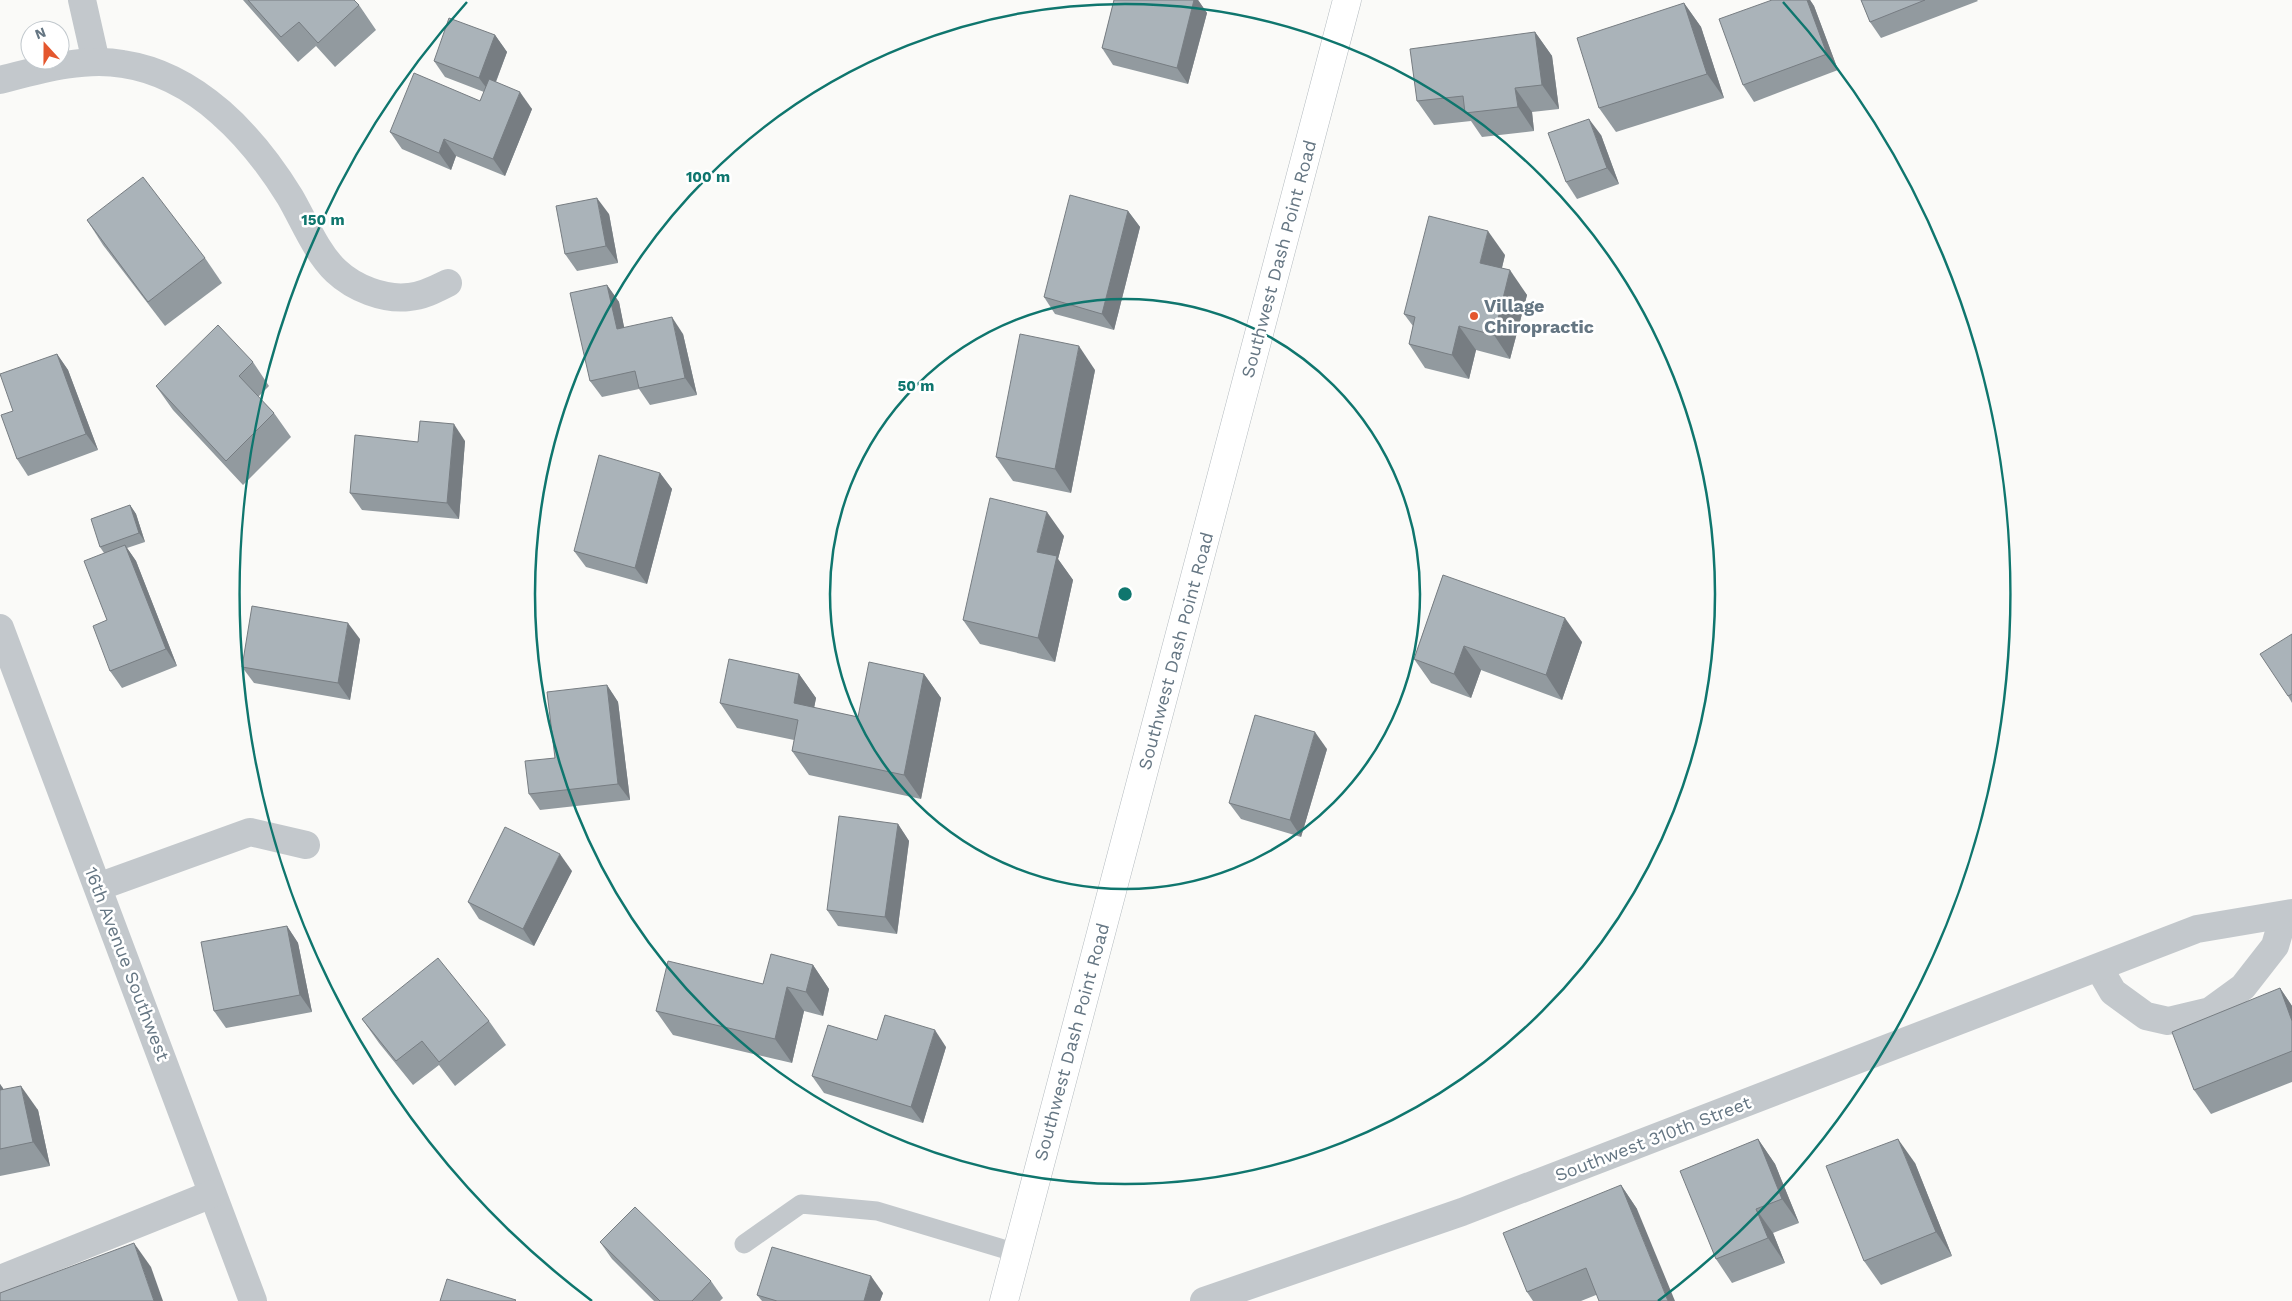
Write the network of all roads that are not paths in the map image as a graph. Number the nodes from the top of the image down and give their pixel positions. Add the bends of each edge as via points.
1 (82, 0) edge
2 (1347, 0) edge
3 (96, 62) junction
4 (0, 80) edge
5 (448, 284) dead end
6 (1, 632) edge
7 (306, 845) dead end
8 (98, 887) junction
9 (2288, 914) edge
10 (2099, 968) junction
11 (212, 1194) junction
12 (744, 1244) dead end
13 (1017, 1253) junction
14 (0, 1279) edge
15 (253, 1301) edge
16 (1004, 1301) edge
17 (1204, 1301) edge

1 - 3 street
2 - 13 main road, Southwest Dash Point Road
3 - 4 street via 60,66
3 - 5 street via 124,64 173,81 227,117 288,195 326,259 348,280 366,290 394,297 421,295
6 - 8 street, 16th Avenue Southwest
7 - 8 street via 250,832
8 - 11 street, 16th Avenue Southwest
9 - 10 street, Southwest 310th Street via 2197,929
9 - 10 street, Southwest 310th Street via 2275,946 2243,988 2210,1011 2168,1021 2146,1016 2113,992
10 - 17 street, Southwest 310th Street via 1462,1212
11 - 14 street
11 - 15 street, 16th Avenue Southwest
12 - 13 lane via 801,1204 877,1211
13 - 16 main road, Southwest Dash Point Road

